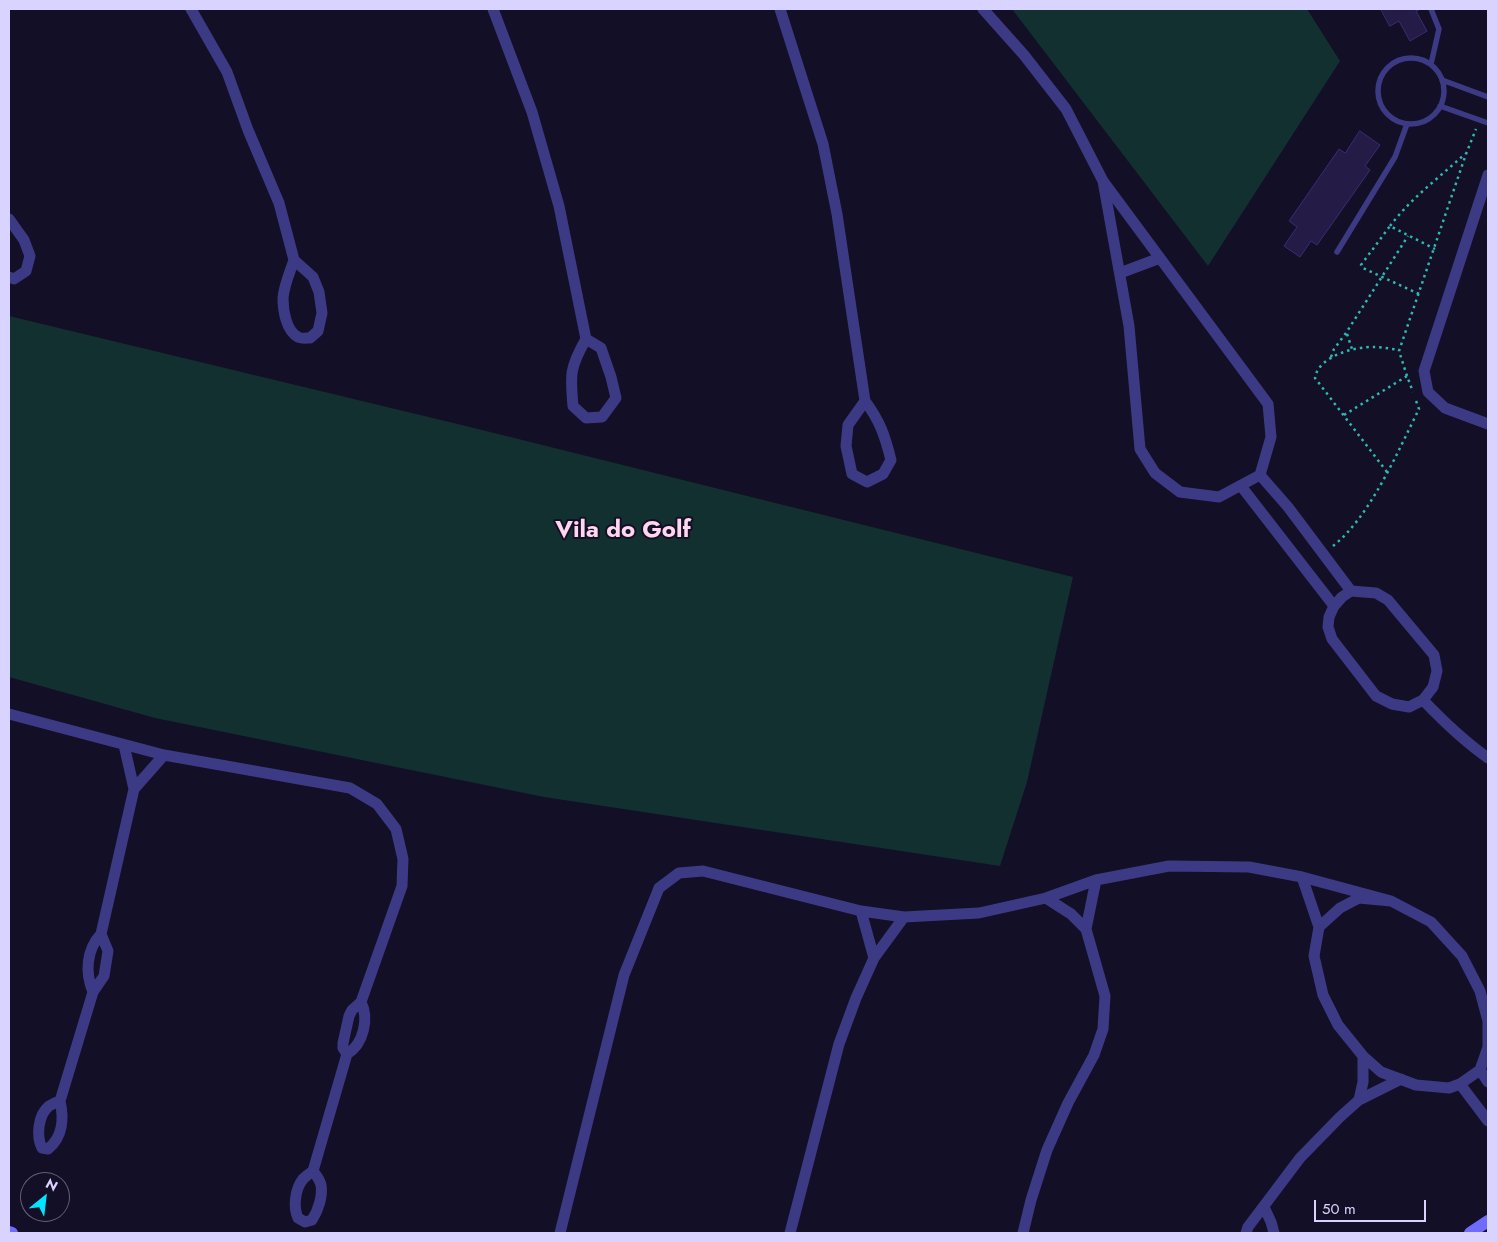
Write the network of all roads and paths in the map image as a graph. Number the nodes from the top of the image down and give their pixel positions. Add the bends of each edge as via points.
1 (191, 9) edge
2 (493, 9) edge
3 (780, 9) edge
4 (983, 9) edge
5 (1431, 9) edge
6 (1431, 64) junction
7 (1442, 80) junction
8 (1488, 97) edge
9 (1440, 106) junction
10 (1480, 120) junction
11 (1488, 123) edge
12 (1406, 124) junction
13 (1466, 154) junction
14 (1488, 176) edge
15 (1103, 181) junction
16 (9, 219) edge
17 (1390, 226) junction
18 (1408, 236) junction
19 (1435, 249) junction
20 (1337, 252) dead end
21 (1160, 258) junction
22 (294, 260) junction
23 (1120, 273) junction
24 (9, 277) edge
25 (1382, 277) junction
26 (1419, 294) junction
27 (1346, 334) junction
28 (586, 339) junction
29 (1352, 349) junction
30 (1399, 350) junction
31 (1330, 358) junction
32 (1407, 376) junction
33 (865, 401) junction
34 (1344, 415) junction
35 (1488, 424) edge
36 (1387, 472) junction
37 (1260, 475) junction
38 (1241, 486) junction
39 (1323, 553) junction
40 (1352, 591) junction
41 (1334, 606) junction
42 (1423, 700) junction
43 (9, 714) edge
44 (124, 745) junction
45 (164, 755) junction
46 (1488, 758) edge
47 (134, 789) junction
48 (1302, 877) junction
49 (1096, 880) junction
50 (1046, 898) junction
51 (1391, 901) junction
52 (861, 911) junction
53 (904, 918) junction
54 (1319, 927) junction
55 (1086, 929) junction
56 (101, 934) junction
57 (874, 958) junction
58 (93, 992) junction
59 (360, 1002) junction
60 (347, 1054) junction
61 (1363, 1056) junction
62 (1480, 1070) junction
63 (1401, 1079) junction
64 (1488, 1082) edge
65 (1460, 1084) junction
66 (1360, 1100) junction
67 (60, 1101) dead end
68 (1488, 1121) edge
69 (313, 1171) dead end
70 (1264, 1207) junction
71 (1488, 1221) edge
72 (560, 1233) edge
73 (790, 1233) edge
74 (1023, 1233) edge
75 (1246, 1233) edge
76 (1274, 1233) edge
77 (1470, 1233) edge

1 - 22 street via 227,72 279,203
2 - 28 street via 532,112 559,206
3 - 33 street via 823,144 837,214
4 - 15 street via 1066,109
5 - 6 lane via 1439,29
6 - 7 lane
6 - 12 lane via 1411,57 1400,59 1390,64 1380,78 1377,94 1380,105 1387,114
7 - 8 lane
7 - 9 lane via 1444,89
9 - 10 lane
9 - 12 lane via 1426,120
10 - 11 lane
10 - 13 path
12 - 20 lane via 1395,157
13 - 17 path
13 - 19 path
14 - 35 street via 1424,371 1428,392 1445,408
15 - 21 street
15 - 23 street
16 - 24 street via 24,240 30,256 26,271 14,279
17 - 18 path
17 - 25 path via 1361,265
18 - 19 path
18 - 25 path
19 - 26 path
21 - 23 street
21 - 37 street via 1268,404 1271,437
22 - 22 street via 283,297 285,314 288,327 298,337 310,338 318,330 322,313 319,292 312,277
23 - 38 street via 1129,326 1140,449 1155,474 1180,492 1219,496
25 - 26 path
25 - 27 path
26 - 30 path
27 - 29 path
27 - 31 path
28 - 28 street via 575,358 570,378 573,406 586,418 602,417 616,398 600,348
29 - 30 path
29 - 31 path
30 - 32 path
31 - 34 path via 1314,378
32 - 34 path
32 - 36 path via 1419,410
33 - 33 street via 848,425 846,446 852,474 867,482 883,474 891,460 877,417
34 - 36 path
36 - 39 path via 1359,520
37 - 38 street
37 - 39 street
38 - 41 street
39 - 40 street
40 - 41 street
40 - 42 street via 1376,593 1388,600 1434,656 1437,671 1433,687
41 - 42 street via 1328,627 1332,639 1376,696 1392,704 1409,707
42 - 46 street
43 - 44 street
44 - 45 street
44 - 47 street
45 - 47 street
45 - 59 street via 350,788 377,804 396,829 403,859 402,886
47 - 56 street
48 - 49 street via 1249,867 1169,866
48 - 51 street
48 - 54 street
49 - 50 street
49 - 55 street
50 - 53 street via 979,913
50 - 55 street via 1071,914
51 - 54 street via 1359,898 1340,908
51 - 62 street via 1431,922 1462,956 1480,991 1488,1021 1488,1047
52 - 53 street
52 - 57 street
52 - 72 street via 703,871 679,873 659,888 624,975
53 - 57 street
54 - 61 street via 1314,956 1323,995 1338,1025
55 - 74 street via 1105,996 1103,1029 1094,1055 1047,1150
56 - 58 street via 91,949 87,970
56 - 58 street via 108,951 104,976
57 - 73 street via 839,1044
58 - 67 street
59 - 60 street via 352,1010 343,1036 343,1048
59 - 60 street via 365,1019 359,1044
60 - 69 street
61 - 63 street via 1381,1072
61 - 66 street
62 - 64 street
62 - 65 street
63 - 65 street via 1416,1085 1448,1088
63 - 66 street
65 - 68 street
66 - 70 street via 1300,1158
70 - 75 street
70 - 76 street
71 - 77 main road

